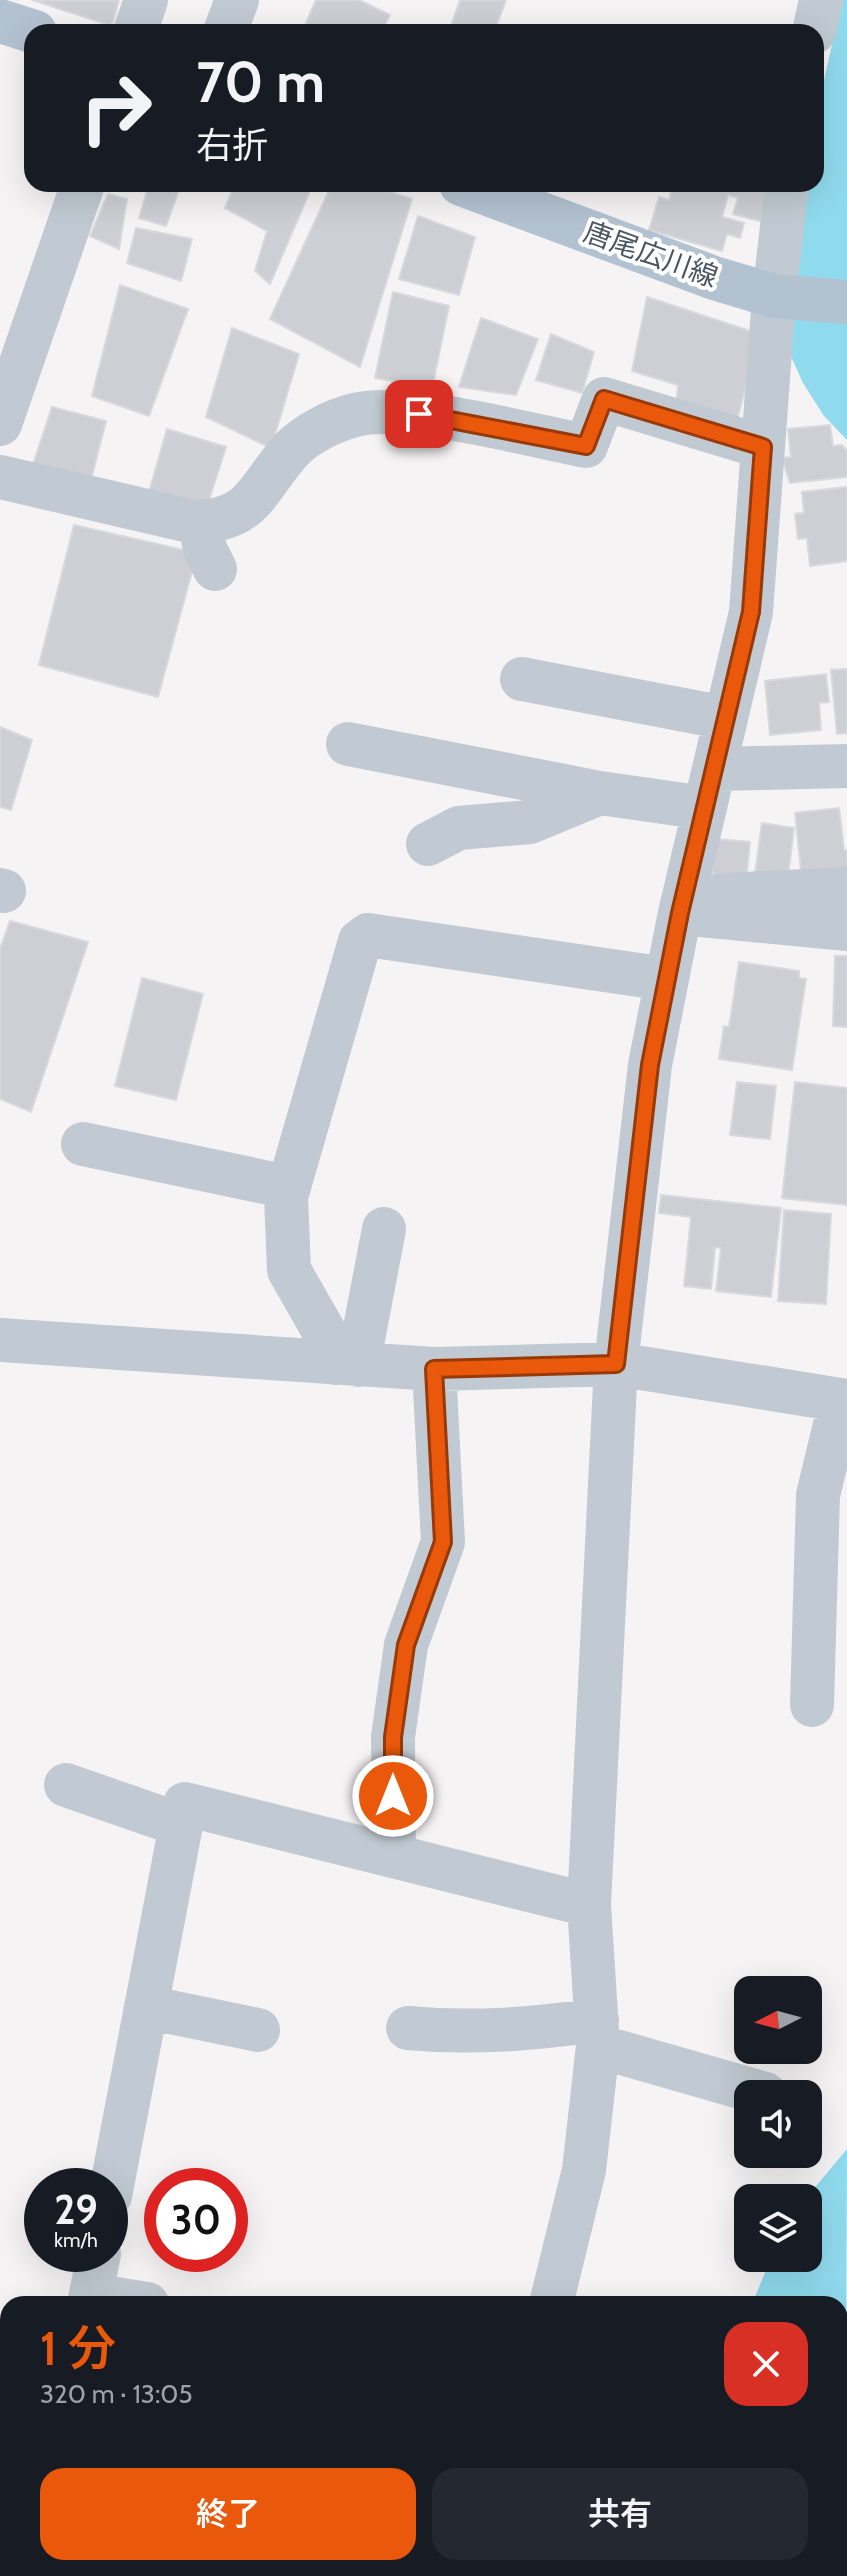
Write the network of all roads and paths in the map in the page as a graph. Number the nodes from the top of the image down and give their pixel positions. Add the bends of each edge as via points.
1 (146, 0) edge
2 (237, 0) edge
3 (821, 0) edge
4 (0, 21) edge
5 (138, 24) edge
6 (228, 24) edge
7 (816, 24) edge
8 (24, 29) edge
9 (80, 192) edge
10 (483, 192) edge
11 (786, 192) edge
12 (780, 296) junction
13 (847, 302) edge
14 (3, 409) edge
15 (763, 447) junction
16 (0, 477) edge
17 (200, 521) junction
18 (215, 569) dead end
19 (522, 679) dead end
20 (726, 718) junction
21 (348, 744) dead end
22 (847, 766) edge
23 (710, 788) junction
24 (600, 793) junction
25 (428, 844) dead end
26 (846, 899) edge
27 (682, 905) junction
28 (666, 979) junction
29 (83, 1144) dead end
30 (288, 1187) junction
31 (384, 1229) dead end
32 (0, 1340) edge
33 (347, 1364) junction
34 (616, 1364) junction
35 (434, 1369) junction
36 (844, 1400) edge
37 (812, 1705) dead end
38 (66, 1785) dead end
39 (181, 1825) junction
40 (394, 1854) junction
41 (589, 1905) junction
42 (146, 2007) junction
43 (408, 2028) dead end
44 (258, 2030) dead end
45 (598, 2033) junction
46 (734, 2083) edge
47 (115, 2168) edge
48 (93, 2284) edge
49 (125, 2296) edge
50 (553, 2296) edge

1 - 5 street
2 - 6 street
3 - 7 street
4 - 8 main road
9 - 14 street
10 - 12 main road, 唐尾広川線 via 714,278
11 - 12 street
12 - 13 main road, 唐尾広川線
12 - 15 street
15 - 17 street via 604,399 586,446 419,414 356,414 313,432 294,447 255,501 232,516
15 - 20 street via 751,612
16 - 17 street
17 - 18 street
19 - 20 street
20 - 23 street
21 - 24 street
22 - 23 street
23 - 24 street
23 - 27 street
24 - 25 street via 530,822 459,828
26 - 27 street
27 - 28 street
28 - 30 street via 368,935 360,941
28 - 34 street via 650,1065
29 - 30 street
30 - 33 street via 289,1270
31 - 33 street
32 - 33 street
33 - 35 street
34 - 35 street
34 - 36 street
34 - 41 street
35 - 40 street via 443,1542 406,1645 393,1737
36 - 37 street via 818,1495
38 - 39 street
39 - 40 street via 185,1804
39 - 42 street
40 - 41 street
41 - 45 street
42 - 44 street
42 - 47 street
43 - 45 street
45 - 46 street
45 - 50 street via 584,2170
48 - 49 street

